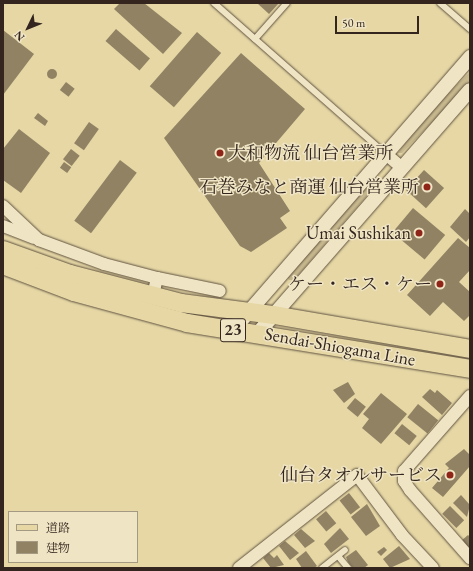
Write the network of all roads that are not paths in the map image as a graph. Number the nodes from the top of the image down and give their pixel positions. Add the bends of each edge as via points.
1 (214, 3) edge
2 (288, 3) edge
3 (440, 3) edge
4 (470, 29) edge
5 (255, 39) junction
6 (470, 56) edge
7 (470, 90) edge
8 (386, 154) junction
9 (402, 168) junction
10 (3, 206) edge
11 (3, 226) edge
12 (39, 240) junction
13 (3, 250) edge
14 (3, 265) edge
15 (157, 278) junction
16 (220, 291) dead end
17 (152, 296) junction
18 (249, 312) junction
19 (274, 315) junction
20 (233, 330) junction
21 (258, 333) junction
22 (470, 349) edge
23 (470, 369) edge
24 (470, 396) edge
25 (345, 550) dead end
26 (338, 556) junction
27 (470, 558) edge
28 (239, 568) edge
29 (322, 568) edge
30 (348, 568) edge
31 (433, 568) edge

1 - 5 lane
2 - 5 lane
3 - 4 lane
5 - 8 lane
6 - 8 street
7 - 9 street
8 - 9 street
8 - 18 street
9 - 19 street
10 - 12 street
11 - 12 street
12 - 15 street via 104,264
13 - 17 main road, Sendai-Shiogama Line / 23 via 70,274
14 - 20 main road, Sendai-Shiogama Line / 23 via 129,309 187,323
15 - 16 street
15 - 17 street
17 - 18 main road, Sendai-Shiogama Line / 23
18 - 19 main road, Sendai-Shiogama Line / 23
18 - 20 street
19 - 21 street
19 - 22 main road, Sendai-Shiogama Line / 23
20 - 21 main road, Sendai-Shiogama Line / 23
21 - 23 main road, Sendai-Shiogama Line / 23
24 - 27 street via 404,471 404,481
25 - 26 lane
26 - 29 lane
26 - 30 lane
28 - 31 street via 357,475 402,535

